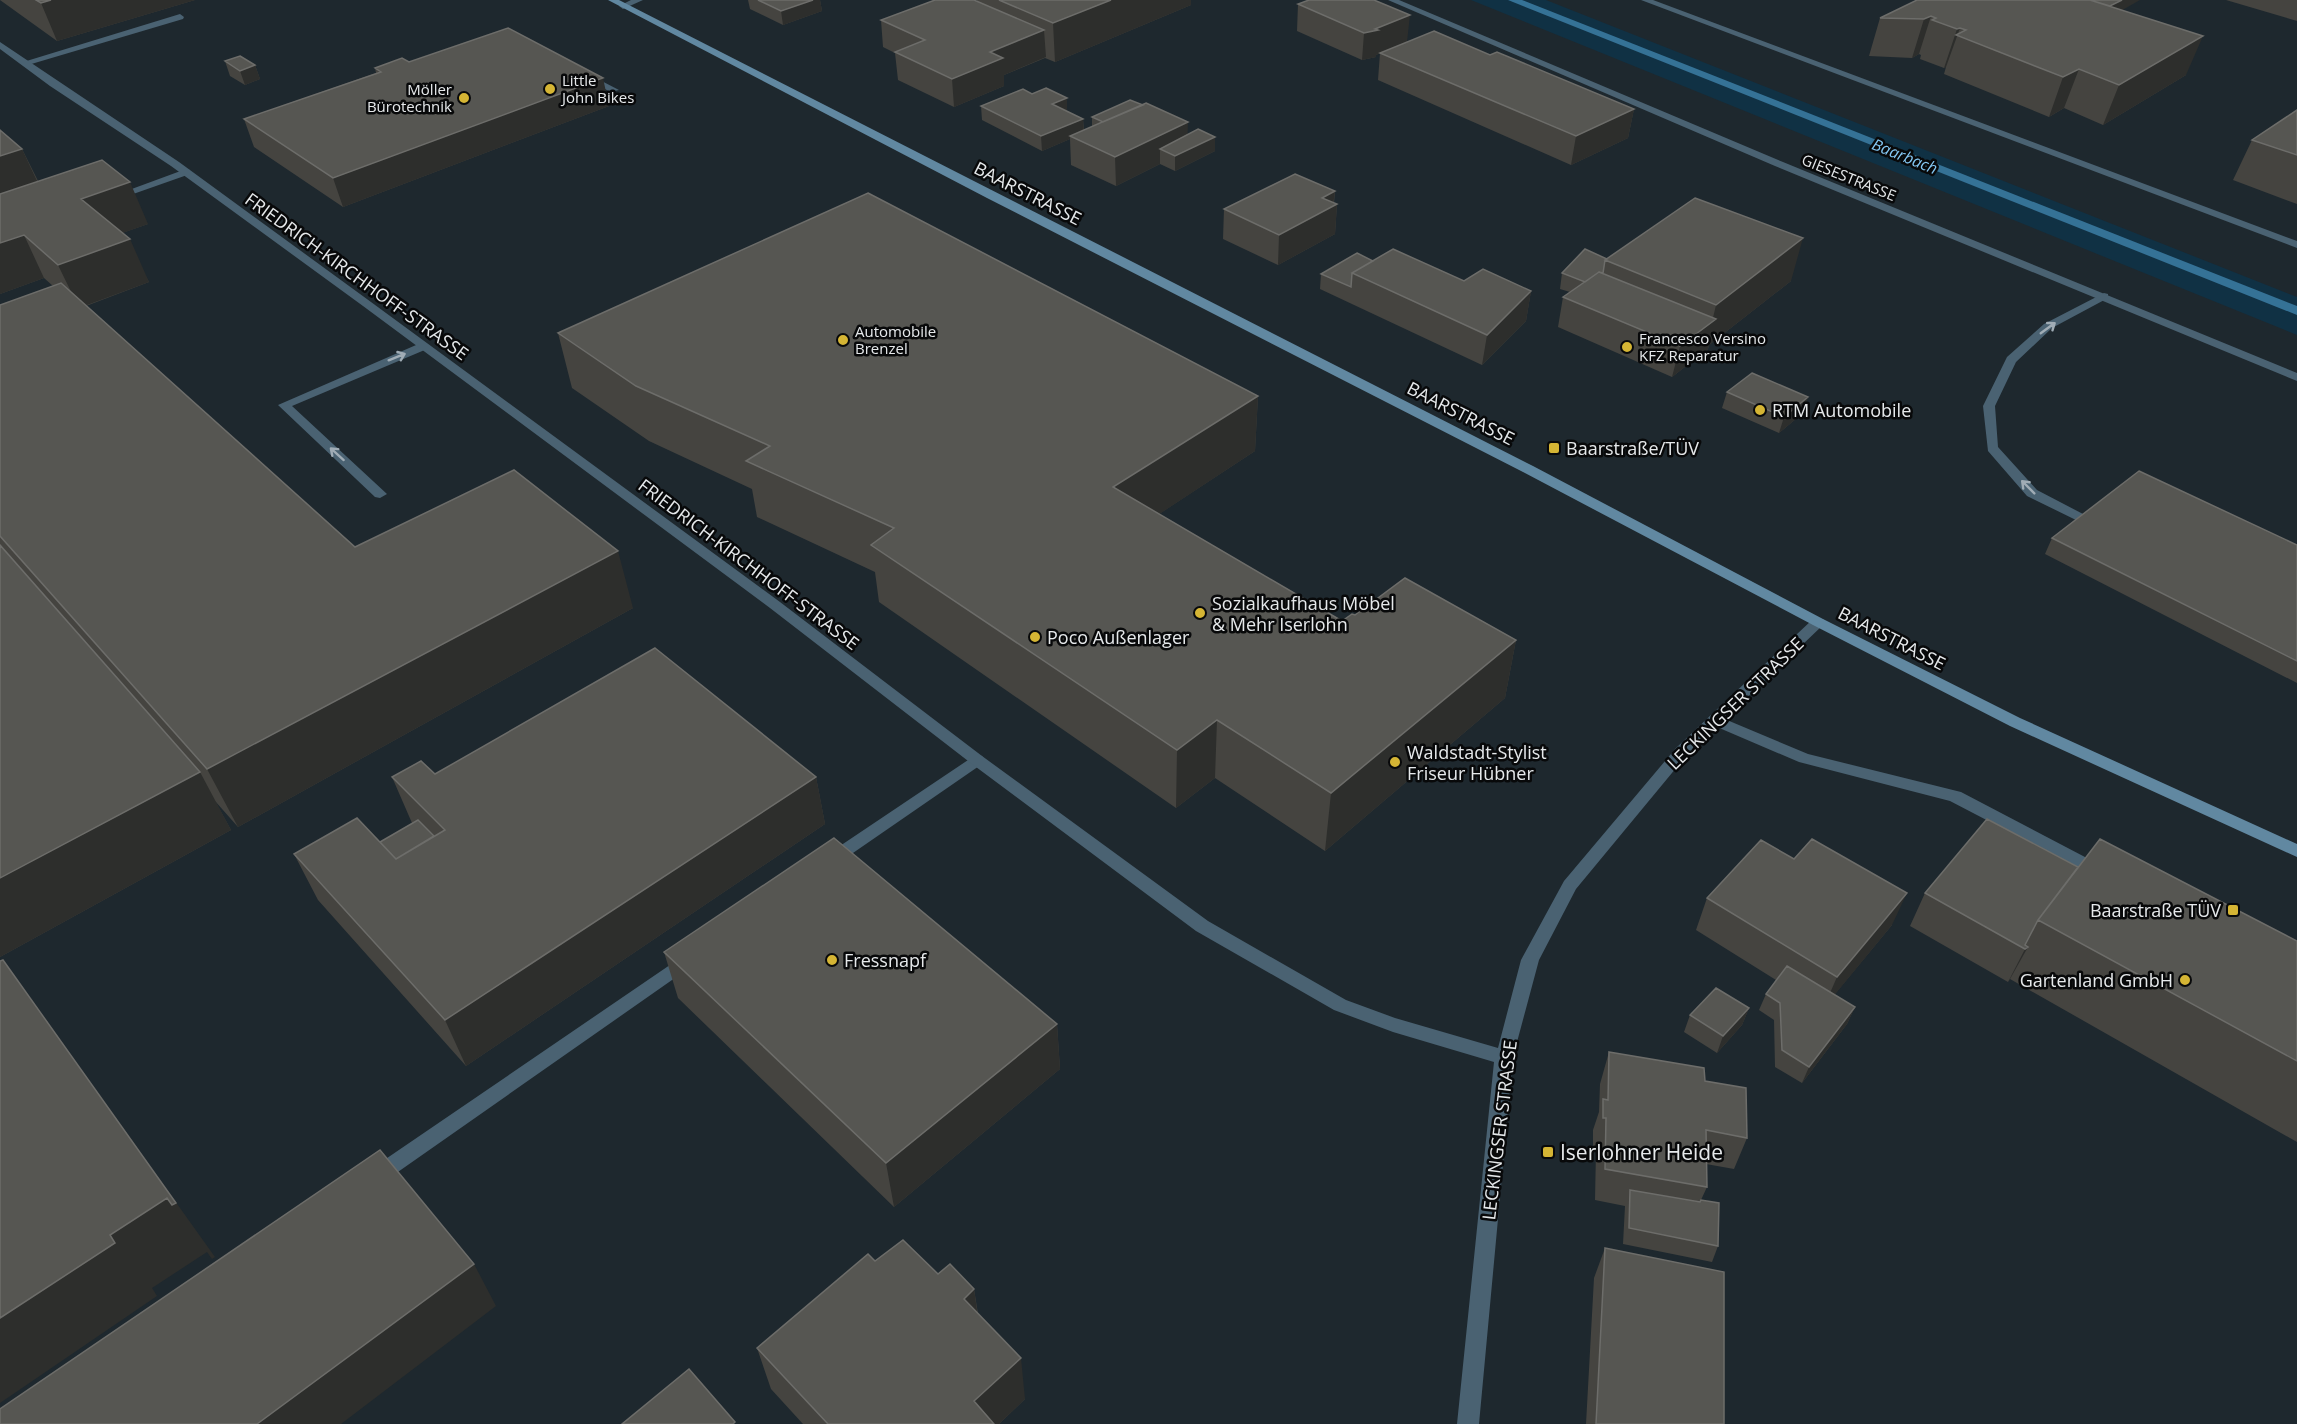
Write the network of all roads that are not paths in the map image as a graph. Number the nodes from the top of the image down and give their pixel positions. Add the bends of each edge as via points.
1 (639, 0) edge
2 (1392, 0) edge
3 (1645, 0) edge
4 (617, 3) edge
5 (180, 17) dead end
6 (0, 45) edge
7 (25, 63) junction
8 (574, 70) edge
9 (614, 90) dead end
10 (186, 172) junction
11 (108, 200) edge
12 (2297, 245) edge
13 (2104, 296) junction
14 (423, 346) junction
15 (2297, 377) edge
16 (380, 494) dead end
17 (2078, 517) edge
18 (1818, 622) junction
19 (1715, 720) junction
20 (977, 760) junction
21 (2297, 851) edge
22 (821, 867) edge
23 (2110, 878) edge
24 (703, 949) edge
25 (1504, 1057) junction
26 (361, 1186) edge
27 (1468, 1424) edge

1 - 4 street
2 - 13 street, GIESESTRASSE
3 - 12 street
4 - 18 main road, BAARSTRASSE via 1528,469
5 - 7 street
6 - 7 street, FRIEDRICH-KIRCHHOFF-STRASSE
7 - 10 street, FRIEDRICH-KIRCHHOFF-STRASSE
8 - 9 street
10 - 11 street
10 - 14 street, FRIEDRICH-KIRCHHOFF-STRASSE
13 - 15 street, GIESESTRASSE
17 -> 13 street via 2032,493 1992,448 1989,406 2011,360 2048,326
16 -> 14 street via 284,405
14 - 20 street, FRIEDRICH-KIRCHHOFF-STRASSE via 775,605
18 - 19 street, LECKINGSER STRASSE
18 - 21 main road, BAARSTRASSE via 2015,722
19 - 23 street via 1804,758 1955,796
19 - 25 street, LECKINGSER STRASSE via 1681,752 1570,885 1530,960
20 - 22 street
20 - 25 street, FRIEDRICH-KIRCHHOFF-STRASSE via 1202,926 1330,1000 1393,1024
24 - 26 street
25 - 27 street, LECKINGSER STRASSE

